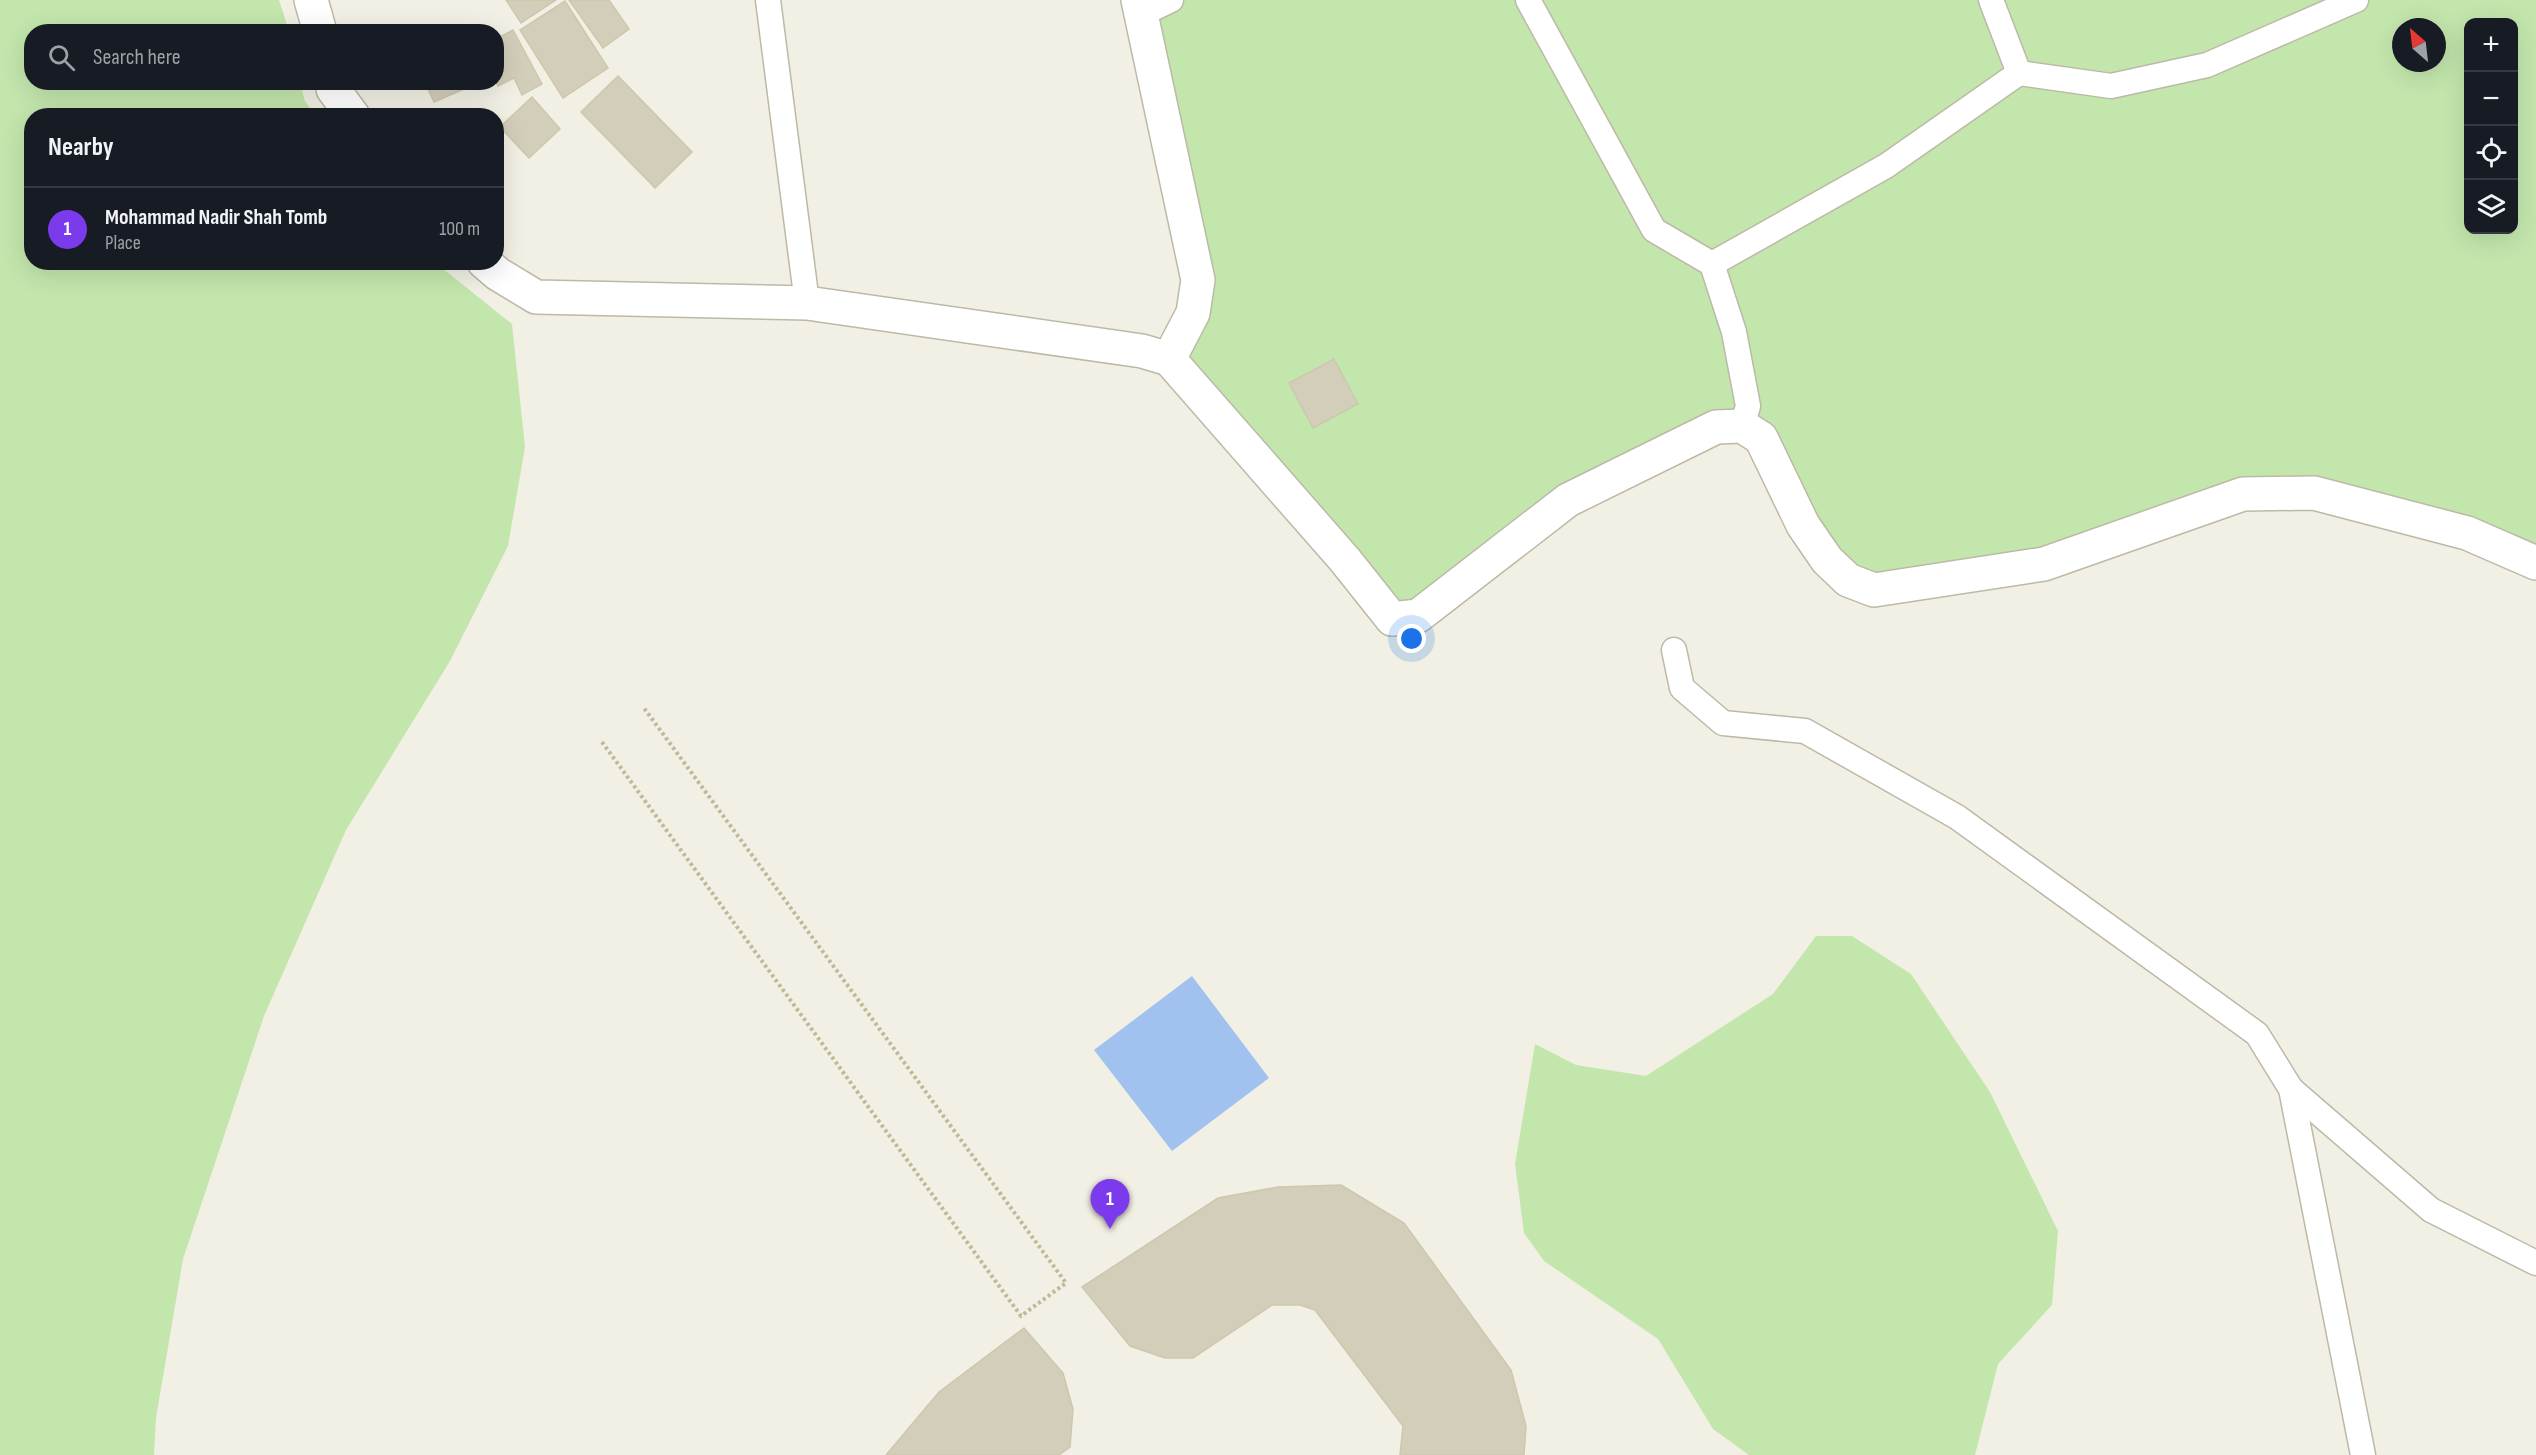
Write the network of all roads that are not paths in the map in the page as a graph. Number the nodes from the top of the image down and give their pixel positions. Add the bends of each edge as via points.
1 (311, 0) edge
2 (768, 0) edge
3 (1171, 0) edge
4 (1528, 0) edge
5 (1991, 0) edge
6 (2356, 0) edge
7 (1140, 7) edge
8 (318, 24) edge
9 (2019, 73) junction
10 (334, 90) edge
11 (347, 108) edge
12 (1712, 264) junction
13 (493, 270) edge
14 (807, 303) junction
15 (1169, 359) junction
16 (1742, 426) junction
17 (2536, 563) edge
18 (1674, 650) dead end
19 (2290, 1089) junction
20 (2536, 1263) edge
21 (2363, 1455) edge

1 - 8 street
2 - 14 lane
3 - 7 lane
4 - 12 lane via 1654,230
5 - 9 lane
6 - 9 lane via 2207,65 2122,84 2111,86
7 - 15 street via 1198,280 1193,313
9 - 12 lane via 1886,166
10 - 11 street
12 - 16 lane via 1734,332 1748,406
13 - 14 street via 536,297
14 - 15 street
15 - 16 street via 1345,560 1392,620 1418,616 1568,500 1716,427
16 - 17 street via 1761,438 1803,525 1827,560 1848,580 1874,590 2044,564 2243,494 2314,493 2466,533
18 - 19 lane via 1682,688 1723,723 1805,731 1957,817 2257,1034
19 - 20 lane via 2431,1210
19 - 21 lane

